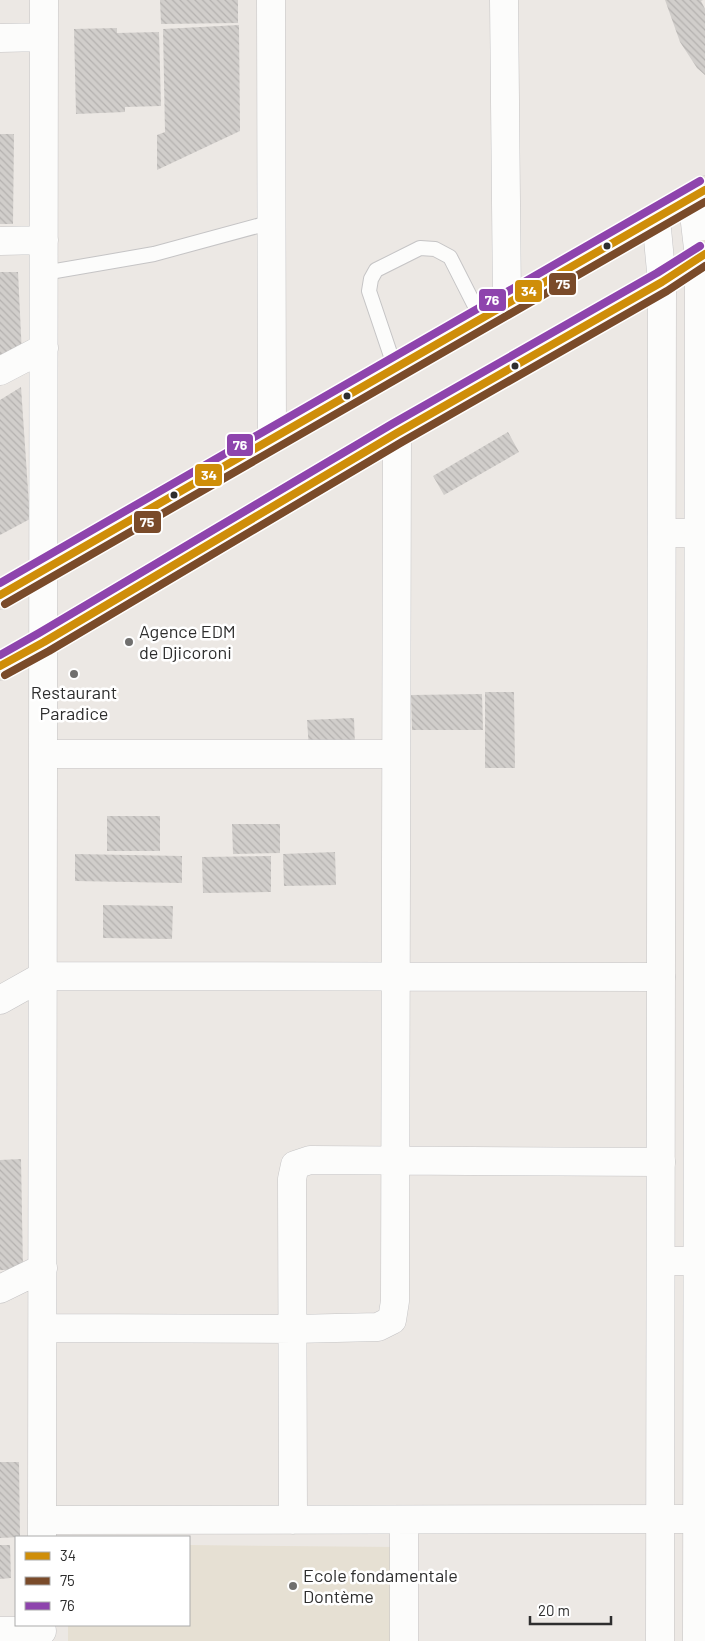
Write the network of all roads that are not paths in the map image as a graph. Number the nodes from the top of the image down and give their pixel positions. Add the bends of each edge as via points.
1 (44, 0) edge
2 (272, 0) edge
3 (504, 0) edge
4 (44, 37) junction
5 (0, 38) edge
6 (699, 193) edge
7 (656, 218) junction
8 (272, 222) junction
9 (44, 240) junction
10 (0, 241) edge
11 (702, 256) edge
12 (44, 273) junction
13 (662, 282) junction
14 (508, 303) junction
15 (481, 318) junction
16 (44, 348) junction
17 (395, 368) junction
18 (0, 371) edge
19 (396, 433) junction
20 (272, 440) junction
21 (662, 533) junction
22 (702, 533) edge
23 (44, 571) junction
24 (0, 595) edge
25 (44, 642) junction
26 (0, 666) edge
27 (44, 754) junction
28 (396, 754) junction
29 (43, 976) junction
30 (396, 976) junction
31 (661, 977) junction
32 (0, 1000) edge
33 (396, 1162) junction
34 (661, 1162) junction
35 (661, 1261) junction
36 (701, 1261) edge
37 (43, 1268) junction
38 (0, 1289) edge
39 (43, 1328) junction
40 (294, 1329) junction
41 (294, 1520) junction
42 (404, 1520) junction
43 (660, 1520) junction
44 (697, 1520) junction
45 (42, 1529) edge
46 (0, 1631) edge
47 (42, 1632) edge
48 (404, 1641) edge
49 (660, 1641) edge
50 (697, 1641) edge

1 - 4 street
2 - 8 street
3 - 14 street
4 - 5 street
4 - 9 street
6 - 7 highway
6 - 11 street
7 - 13 street
7 - 14 highway
8 - 12 lane via 154,254
8 - 20 street
9 - 10 street
9 - 12 street
11 - 13 highway
11 - 22 street
12 - 16 street
13 - 19 highway
13 - 21 street
14 - 15 highway
15 - 17 highway
15 - 17 lane via 450,257 435,249 420,248 376,270 369,291
16 - 18 street
16 - 23 street
17 - 20 highway
19 - 25 highway
19 - 28 street
20 - 23 highway
21 - 22 street
21 - 31 street
22 - 36 street
23 - 24 highway
23 - 25 street
25 - 26 highway
25 - 27 street
27 - 28 street
27 - 29 street
28 - 30 street
29 - 30 street
29 - 32 street
29 - 37 street
30 - 31 street
30 - 33 street
31 - 34 street
33 - 34 street
33 - 40 street via 395,1301 392,1320 378,1327
33 - 40 street via 310,1160 295,1165 292,1180
34 - 35 street
35 - 36 street
35 - 43 street
36 - 44 street
37 - 38 street
37 - 39 street
39 - 40 street
39 - 45 street
40 - 41 street
41 - 42 street
41 - 45 street
42 - 43 street
42 - 48 street
43 - 44 street
43 - 49 street
44 - 50 street
46 - 47 street

